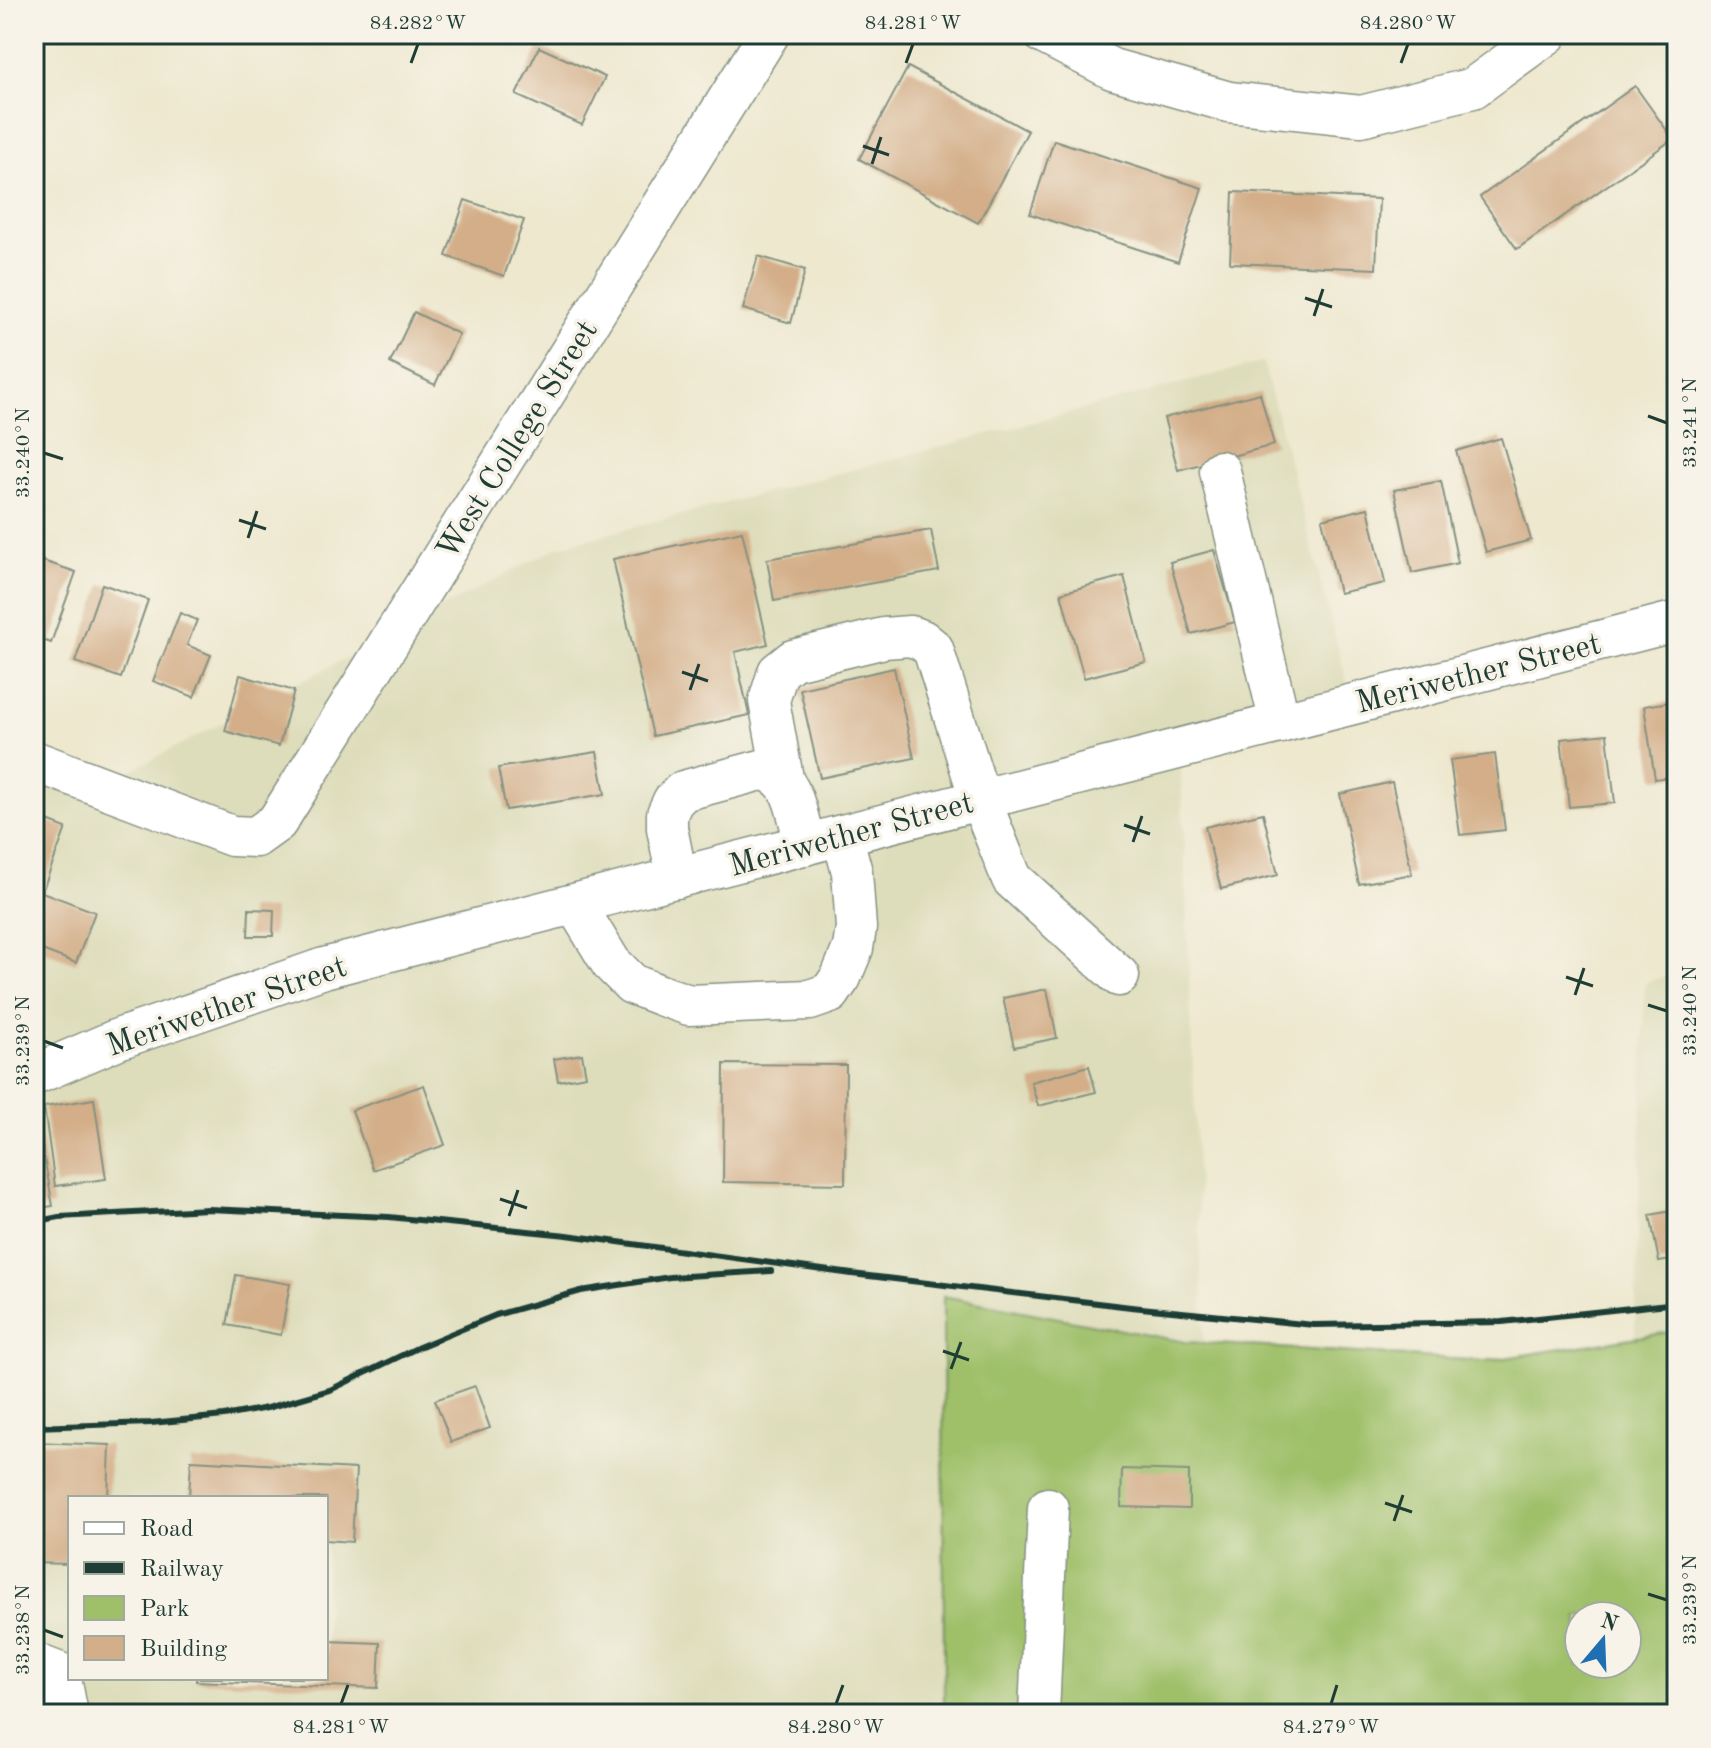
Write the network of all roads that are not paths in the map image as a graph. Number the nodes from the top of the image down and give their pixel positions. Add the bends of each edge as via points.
1 (769, 34) edge
2 (1044, 34) edge
3 (1547, 34) edge
4 (1220, 471) dead end
5 (1677, 621) edge
6 (1280, 723) junction
7 (34, 761) edge
8 (783, 778) junction
9 (980, 799) junction
10 (824, 840) junction
11 (677, 878) junction
12 (575, 904) junction
13 (1119, 976) dead end
14 (34, 1075) edge
15 (1048, 1508) dead end
16 (34, 1663) edge
17 (68, 1714) edge
18 (1039, 1714) edge

1 - 7 street, West College Street via 277,822 256,837 232,836
2 - 3 street via 1112,69 1229,102 1361,116 1473,88
4 - 6 street
5 - 6 street, Meriwether Street
6 - 9 street, Meriwether Street
8 - 9 street via 769,701 778,672 793,660 910,636 933,649
8 - 10 street
8 - 11 street via 761,770 683,791 667,814
9 - 10 street, Meriwether Street
9 - 13 street via 1012,879
10 - 11 street, Meriwether Street
10 - 12 street via 852,872 856,928 841,977 830,993 810,1000 689,1005 632,984 611,963
11 - 12 street, Meriwether Street
12 - 14 street, Meriwether Street via 324,968 118,1039
15 - 18 street
16 - 17 street via 60,1673

